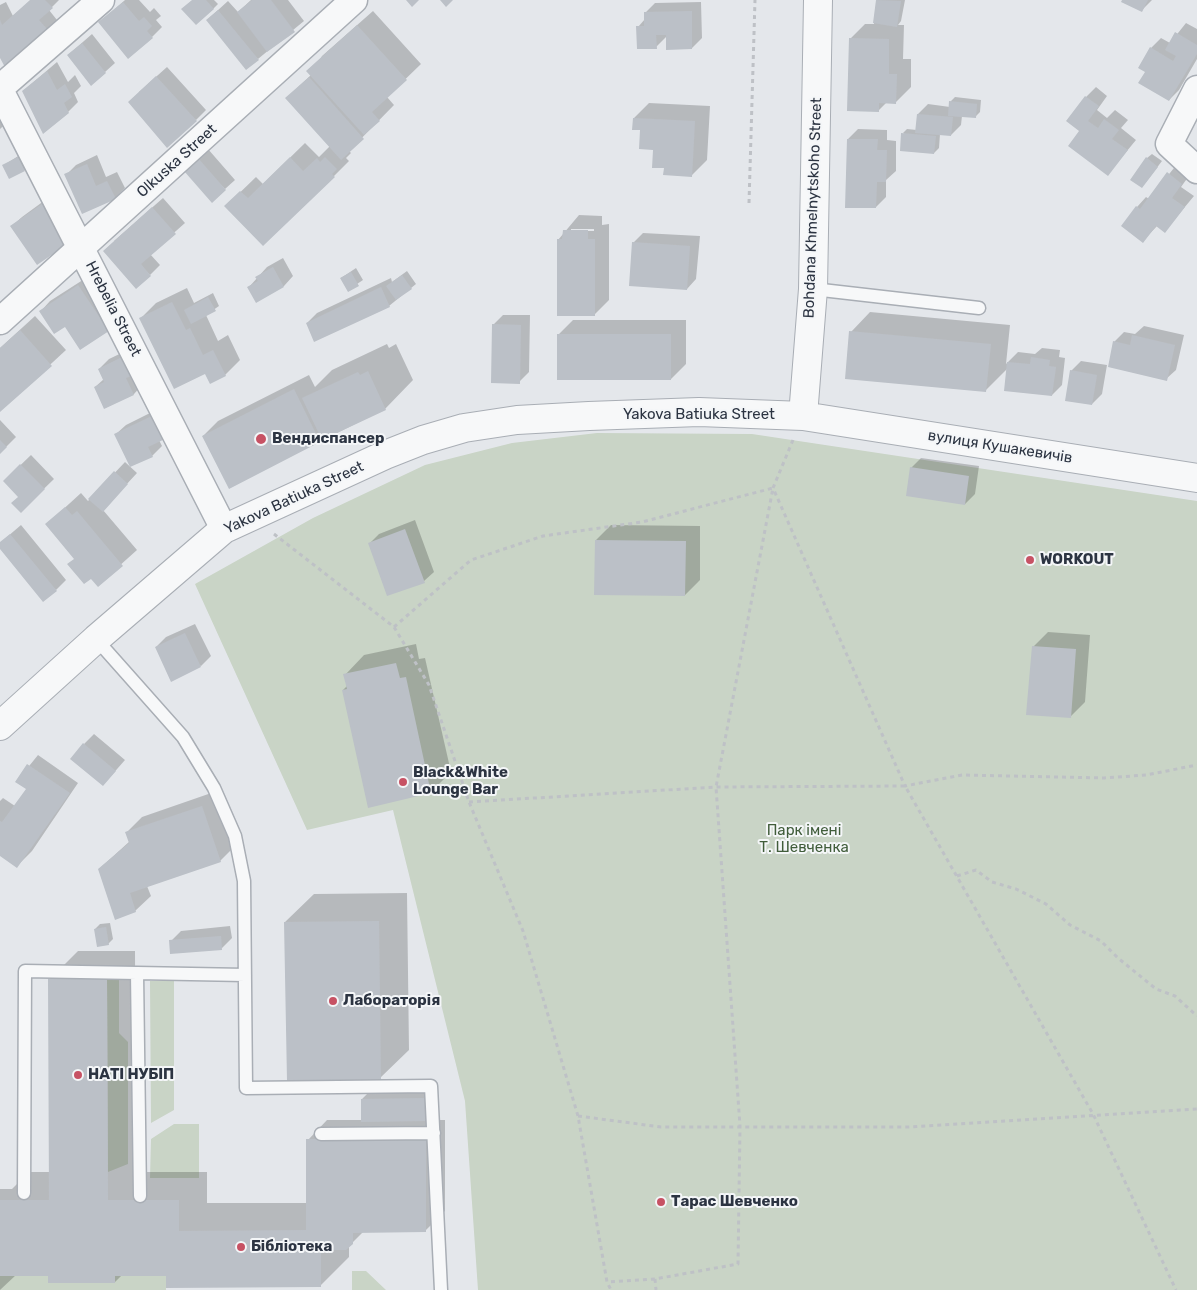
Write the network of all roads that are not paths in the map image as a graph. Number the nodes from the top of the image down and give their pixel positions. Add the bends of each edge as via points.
1 (101, 0) edge
2 (354, 0) edge
3 (818, 0) edge
4 (0, 89) edge
5 (1197, 89) edge
6 (1197, 170) edge
7 (82, 247) junction
8 (813, 289) junction
9 (979, 308) dead end
10 (0, 321) edge
11 (803, 416) junction
12 (1197, 478) edge
13 (224, 530) junction
14 (96, 639) junction
15 (0, 726) edge
16 (137, 973) junction
17 (245, 975) junction
18 (434, 1133) junction
19 (321, 1134) dead end
20 (24, 1193) dead end
21 (140, 1196) dead end
22 (441, 1290) edge

1 - 4 street
2 - 7 street, Olkuska Street
3 - 8 street, Bohdana Khmelnytskoho Street
4 - 7 street, Hrebelia Street
5 - 6 street via 1169,144
7 - 10 street, Olkuska Street
7 - 13 street, Hrebelia Street
8 - 9 lane
8 - 11 street, Bohdana Khmelnytskoho Street
11 - 12 street, вулиця Кушакевичів
11 - 13 street, Yakova Batiuka Street via 698,412 517,420 464,428 384,455
13 - 14 street, Yakova Batiuka Street
14 - 15 street, Yakova Batiuka Street
14 - 17 lane via 183,737 225,810 235,836 244,882
16 - 17 lane
16 - 20 lane via 25,971
16 - 21 lane
17 - 18 lane via 246,1088 431,1086
18 - 19 lane
18 - 22 lane

